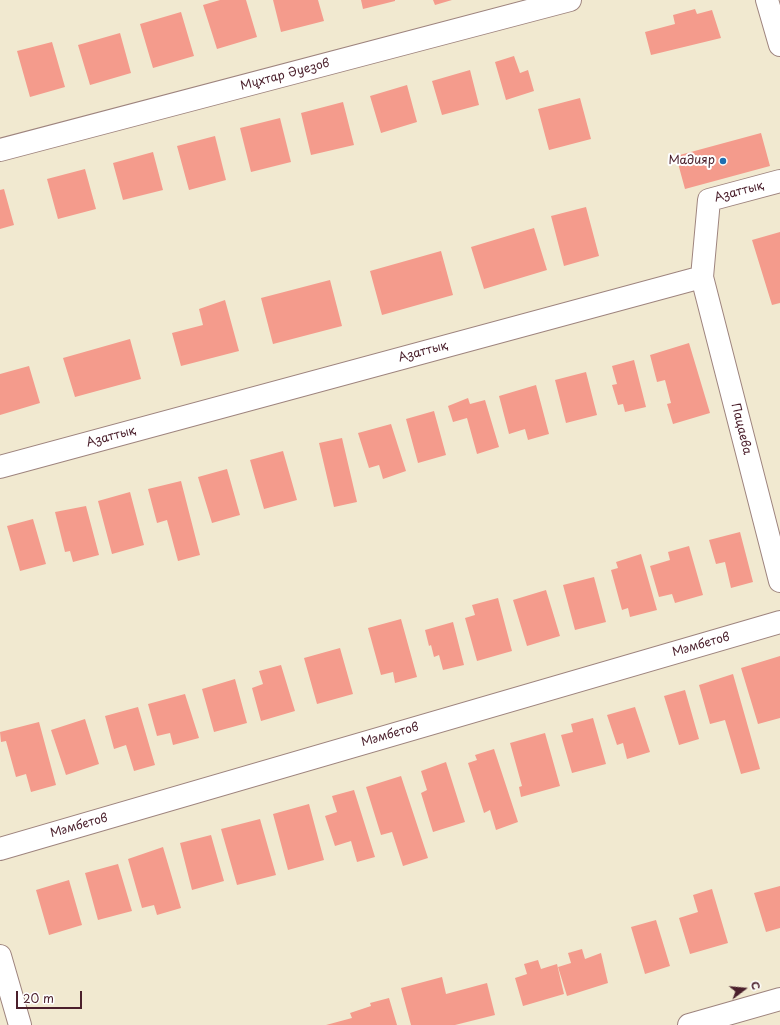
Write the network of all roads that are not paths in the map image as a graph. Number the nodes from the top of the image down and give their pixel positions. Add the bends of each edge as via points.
1 (570, 0) edge
2 (767, 0) edge
3 (780, 45) edge
4 (0, 150) edge
5 (780, 181) edge
6 (702, 277) junction
7 (0, 467) edge
8 (780, 581) edge
9 (780, 622) edge
10 (0, 849) edge
11 (0, 956) edge
12 (780, 999) edge
13 (20, 1025) edge
14 (689, 1025) edge

1 - 4 street, Мұхтар Әуезов
2 - 3 street
5 - 6 street, Азаттық via 709,200
6 - 7 street, Азаттық
6 - 8 street, Пацаева
9 - 10 street, Мәмбетов
11 - 13 street
12 - 14 street

